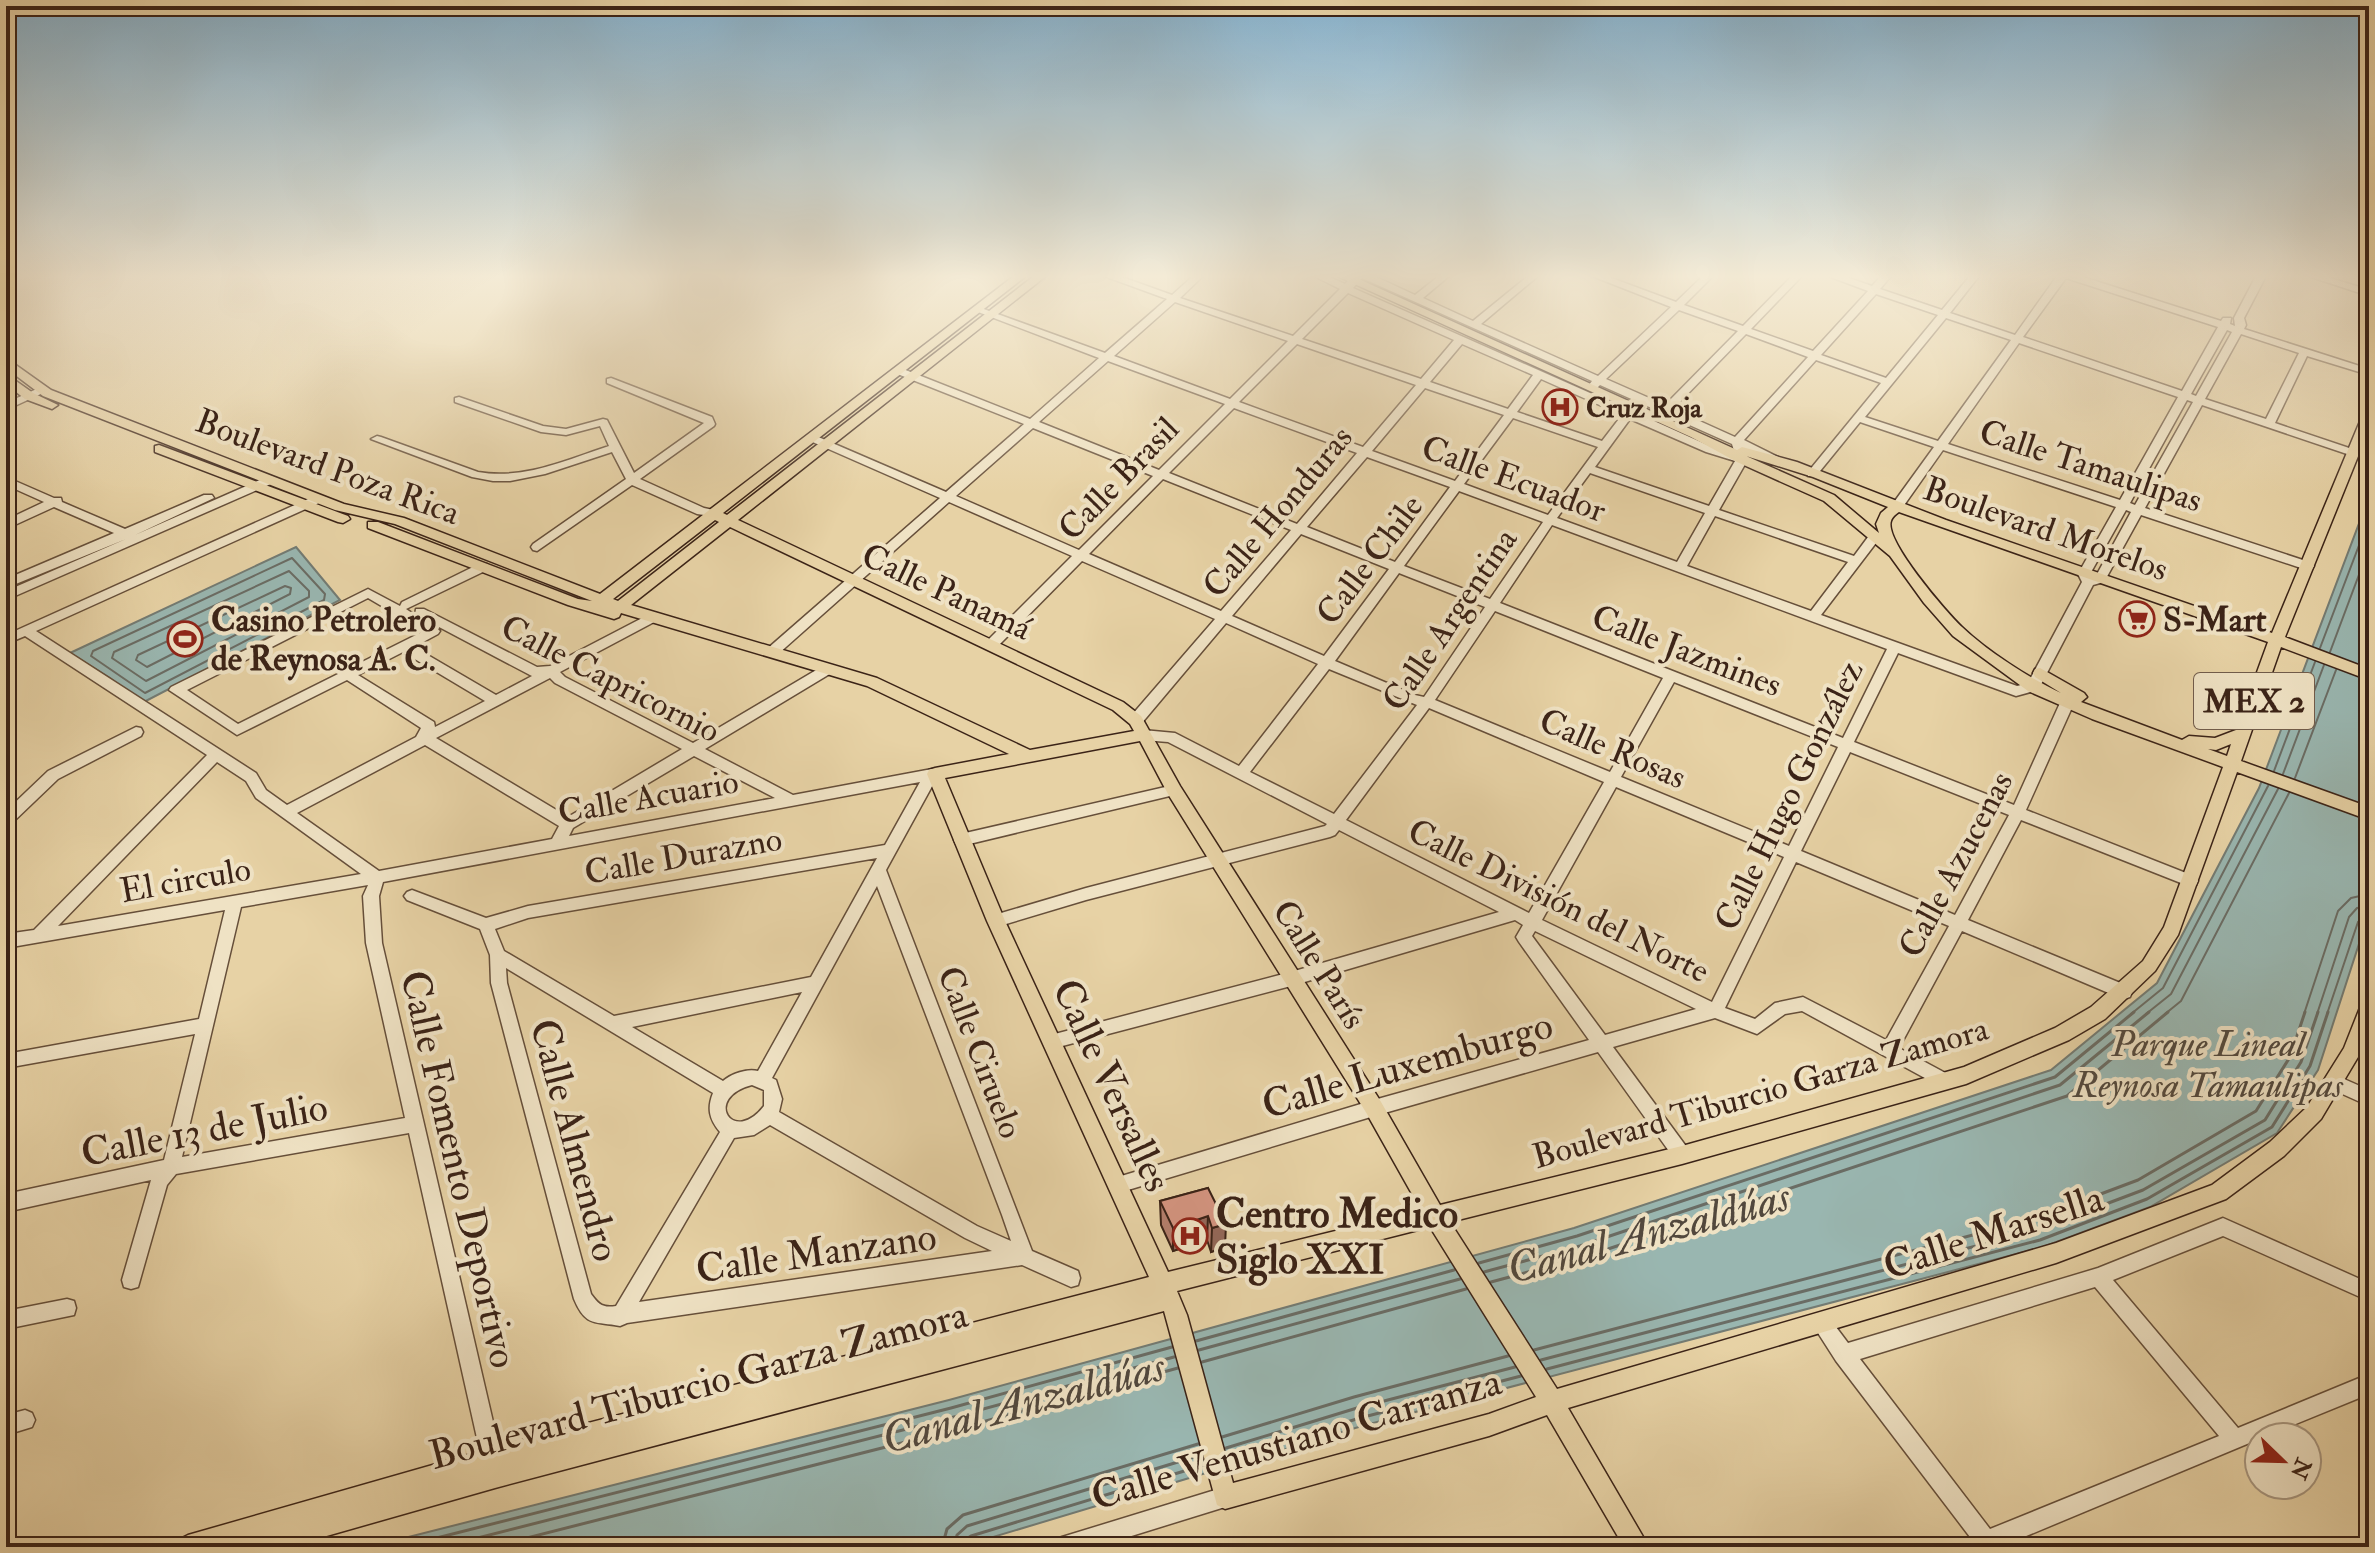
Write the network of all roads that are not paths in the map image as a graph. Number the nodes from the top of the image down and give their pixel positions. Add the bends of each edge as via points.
1 (928, 348) edge
2 (950, 348) edge
3 (1082, 348) edge
4 (1118, 348) edge
5 (1284, 348) edge
6 (1321, 348) edge
7 (1453, 348) edge
8 (1482, 348) edge
9 (1512, 348) edge
10 (1522, 348) edge
11 (1632, 348) edge
12 (1727, 348) edge
13 (1794, 348) edge
14 (1822, 348) edge
15 (1915, 348) edge
16 (2010, 348) edge
17 (2045, 348) edge
18 (2211, 348) edge
19 (2226, 348) edge
20 (2296, 348) edge
21 (2315, 348) edge
22 (2304, 352) junction
23 (1815, 356) junction
24 (1107, 358) junction
25 (2369, 365) edge
26 (7, 368) edge
27 (899, 371) junction
28 (2369, 372) edge
29 (1539, 375) junction
30 (914, 377) junction
31 (611, 381) dead end
32 (1887, 382) junction
33 (1423, 383) junction
34 (1595, 384) junction
35 (32, 390) junction
36 (2183, 395) junction
37 (6, 399) edge
38 (459, 400) dead end
39 (2199, 400) junction
40 (1230, 403) junction
41 (6, 407) edge
42 (1630, 410) junction
43 (1666, 410) junction
44 (1512, 414) junction
45 (2369, 414) edge
46 (1858, 418) junction
47 (1032, 424) junction
48 (2269, 424) junction
49 (812, 438) junction
50 (377, 439) dead end
51 (827, 445) junction
52 (1939, 445) junction
53 (1605, 446) junction
54 (613, 448) junction
55 (1737, 450) junction
56 (1364, 453) junction
57 (2354, 453) junction
58 (1589, 469) junction
59 (1812, 474) junction
60 (1160, 475) junction
61 (632, 480) junction
62 (6, 481) edge
63 (257, 482) junction
64 (1457, 487) junction
65 (948, 498) junction
66 (57, 501) junction
67 (312, 502) junction
68 (2122, 505) junction
69 (1896, 508) junction
70 (2139, 510) junction
71 (1713, 511) junction
72 (714, 514) junction
73 (731, 521) junction
74 (1549, 521) junction
75 (6, 525) edge
76 (1298, 530) junction
77 (132, 536) junction
78 (1875, 536) junction
79 (537, 547) dead end
80 (1895, 553) junction
81 (1081, 556) junction
82 (1854, 560) junction
83 (2308, 566) junction
84 (483, 567) junction
85 (1397, 568) junction
86 (1679, 569) junction
87 (2091, 578) junction
88 (855, 581) junction
89 (6, 584) edge
90 (6, 596) edge
91 (598, 604) junction
92 (1493, 606) junction
93 (616, 610) junction
94 (644, 616) junction
95 (1224, 616) junction
96 (1812, 618) junction
97 (26, 631) junction
98 (2277, 638) junction
99 (6, 640) edge
100 (991, 645) junction
101 (404, 647) junction
102 (1894, 648) junction
103 (772, 652) junction
104 (1327, 662) junction
105 (828, 669) junction
106 (551, 671) junction
107 (348, 675) junction
108 (2369, 675) edge
109 (1671, 676) junction
110 (2036, 680) junction
111 (494, 700) junction
112 (1427, 702) junction
113 (2067, 703) junction
114 (1140, 728) junction
115 (136, 732) dead end
116 (2241, 734) junction
117 (423, 737) junction
118 (1846, 745) junction
119 (691, 750) junction
120 (216, 754) junction
121 (1030, 757) junction
122 (2231, 764) junction
123 (1241, 773) junction
124 (934, 774) junction
125 (1612, 780) junction
126 (1174, 790) junction
127 (792, 800) junction
128 (288, 811) junction
129 (2018, 813) junction
130 (2369, 814) edge
131 (6, 820) edge
132 (1339, 823) junction
133 (568, 824) junction
134 (961, 840) junction
135 (557, 843) junction
136 (891, 850) junction
137 (1792, 856) junction
138 (1217, 861) junction
139 (879, 871) junction
140 (375, 876) junction
141 (2191, 881) junction
142 (412, 896) dead end
143 (235, 901) junction
144 (1515, 914) junction
145 (996, 921) junction
146 (1532, 922) junction
147 (1960, 923) junction
148 (486, 925) junction
149 (38, 935) junction
150 (8, 945) edge
151 (498, 955) junction
152 (1291, 979) junction
153 (814, 983) junction
154 (2124, 992) junction
155 (2369, 1006) edge
156 (1715, 1011) junction
157 (615, 1023) junction
158 (204, 1025) junction
159 (1051, 1042) junction
160 (1601, 1043) junction
161 (1889, 1050) junction
162 (6, 1061) edge
163 (762, 1079) junction
164 (1945, 1081) junction
165 (2335, 1083) junction
166 (723, 1090) junction
167 (2369, 1098) edge
168 (1374, 1108) junction
169 (769, 1115) junction
170 (415, 1124) junction
171 (730, 1130) junction
172 (1682, 1155) junction
173 (171, 1167) junction
174 (1118, 1185) junction
175 (6, 1203) edge
176 (1439, 1222) junction
177 (1022, 1256) junction
178 (2098, 1277) junction
179 (1071, 1278) dead end
180 (131, 1280) dead end
181 (2369, 1292) edge
182 (1170, 1300) junction
183 (67, 1308) dead end
184 (620, 1317) junction
185 (6, 1320) edge
186 (1820, 1322) junction
187 (1843, 1354) junction
188 (2369, 1384) edge
189 (1552, 1402) junction
190 (2235, 1439) junction
191 (493, 1468) junction
192 (1222, 1488) junction
193 (1983, 1545) edge
194 (188, 1547) edge
195 (247, 1547) edge
196 (1062, 1547) edge
197 (1637, 1547) edge

1 - 27 main road
2 - 30 main road
3 - 24 street, Calle Ecuador
4 - 24 street
5 - 40 street, Calle Brasil
6 - 33 street
7 - 33 street, Calle Honduras
8 - 29 street, Boulevard Morelos
9 - 34 main road, Boulevard Morelos / MEX 2
10 - 34 street, Boulevard Morelos / MEX 2
11 - 34 street
12 - 43 street
13 - 23 street
14 - 23 street
15 - 32 street
16 - 52 street
17 - 36 street
18 - 36 street
19 - 39 street
20 - 22 street
21 - 25 street
22 - 28 street
22 - 48 street
23 - 32 street
23 - 55 street
24 - 40 street, Calle Ecuador
24 - 47 street
26 - 35 main road, Boulevard Poza Rica
27 - 30 street, Calle Jazmines
27 - 49 main road
29 - 42 street, Boulevard Morelos
29 - 44 street, Calle Chile
30 - 47 street, Calle Jazmines
30 - 51 main road
31 - 61 street via 711,421
32 - 46 street
33 - 44 street
33 - 56 street, Calle Honduras
34 - 42 main road, Boulevard Morelos / MEX 2
34 - 43 street, Boulevard Morelos / MEX 2
35 - 37 street
35 - 41 street
35 - 63 main road, Boulevard Poza Rica
36 - 39 street
36 - 68 street
38 - 54 street via 541,429 566,432 603,422
39 - 48 street
39 - 70 street
40 - 56 street, Calle Ecuador
40 - 60 street, Calle Brasil
42 - 53 street, Calle Argentina
42 - 55 main road, Boulevard Morelos / MEX 2
43 - 55 street, Boulevard Morelos / MEX 2
44 - 53 street
44 - 64 street, Calle Chile
45 - 57 main road, MEX 2
46 - 52 street, Calle Tamaulipas
46 - 59 street
47 - 60 street, Calle Jazmines
47 - 65 street
48 - 57 street
49 - 51 street, Calle Rosas
49 - 72 main road
50 - 54 street via 497,478 522,476
51 - 65 street, Calle Rosas
51 - 73 main road
52 - 68 street, Calle Tamaulipas
52 - 69 street
53 - 58 street, Calle Argentina
54 - 61 street
55 - 59 main road, Boulevard Morelos / MEX 2
55 - 71 street
55 - 78 main road, Boulevard Morelos / MEX 2 via 1817,491
56 - 64 street, Calle Ecuador
56 - 76 street, Calle Honduras
57 - 83 main road, MEX 2
58 - 71 street
58 - 74 street, Calle Argentina
59 - 69 main road, Boulevard Morelos / MEX 2
60 - 76 street, Calle Jazmines
60 - 81 street, Calle Brasil
61 - 72 street
61 - 79 street
62 - 66 street
63 - 67 main road, Boulevard Poza Rica
63 - 77 street
64 - 74 street, Calle Ecuador
64 - 85 street, Calle Chile
65 - 81 street, Calle Rosas
65 - 88 street
66 - 75 street
66 - 77 street
67 - 84 main road, Boulevard Poza Rica via 331,516 385,528
67 - 91 main road, Boulevard Poza Rica via 399,521
67 - 97 street
68 - 70 street, Calle Tamaulipas
68 - 87 street
69 - 80 main road via 1883,524
69 - 87 main road, Boulevard Morelos / MEX 2
70 - 83 street, Calle Tamaulipas
70 - 87 street
71 - 82 street
71 - 86 street
72 - 73 main road, Calle Panamá
72 - 91 main road
73 - 88 main road, Calle Panamá
73 - 93 main road
74 - 86 street, Calle Ecuador
74 - 92 street, Calle Argentina
76 - 85 street, Calle Jazmines
76 - 95 street, Calle Honduras
77 - 89 street
77 - 90 street
78 - 80 main road, Boulevard Morelos / MEX 2
78 - 82 street
80 - 110 main road, Boulevard Morelos / MEX 2 via 1958,632
81 - 95 street, Calle Rosas
81 - 100 street, Calle Brasil
82 - 96 street
83 - 98 main road, MEX 2
84 - 91 main road, Boulevard Poza Rica
84 - 106 street, Calle Capricornio via 406,605 535,672
85 - 92 street, Calle Jazmines
85 - 104 street, Calle Chile
86 - 96 street, Calle Ecuador
87 - 98 main road, Boulevard Morelos / MEX 2
87 - 110 street
88 - 100 main road, Calle Panamá
88 - 103 street
91 - 93 main road, Boulevard Poza Rica
92 - 109 street, Calle Jazmines
92 - 112 street, Calle Argentina
93 - 94 main road, Boulevard Poza Rica
94 - 103 main road, Boulevard Poza Rica
94 - 106 street
95 - 104 street, Calle Rosas
95 - 114 street, Calle Honduras
96 - 102 street, Calle Ecuador
97 - 99 street
97 - 120 street
98 - 108 main road, Boulevard Morelos / MEX 2
98 - 116 main road, Boulevard Tiburcio Garza Zamora / MEX 2
100 - 114 main road, Calle Panamá via 1118,706
101 - 107 street
101 - 107 street via 434,631 368,593 176,690 237,730
101 - 111 street
102 - 110 street, Calle Ecuador via 2016,691
102 - 118 street, Calle Hugo González
103 - 105 main road, Boulevard Poza Rica
104 - 112 street, Calle Rosas
104 - 123 street, Calle Chile
105 - 119 street
105 - 121 main road, Boulevard Poza Rica via 897,692
106 - 111 street
106 - 119 street, Calle Capricornio
107 - 117 street via 429,726
109 - 118 street, Calle Jazmines
109 - 125 street
110 - 113 main road, Boulevard Morelos / MEX 2
110 - 116 main road via 2192,743 2216,744
111 - 117 street
112 - 125 street, Calle Rosas
112 - 132 street, Calle Argentina
113 - 122 main road, Boulevard Morelos / MEX 2
113 - 129 street, Calle Azucenas
114 - 121 main road, Calle Acuario
114 - 123 street, Calle División del Norte
114 - 126 main road, Calle París
115 - 131 street via 53,775
116 - 122 main road, Boulevard Tiburcio Garza Zamora / MEX 2
117 - 128 street
117 - 133 street
118 - 129 street, Calle Jazmines
118 - 137 street, Calle Hugo González
119 - 127 street, Calle Capricornio
119 - 133 street
120 - 128 street
120 - 149 street
121 - 124 main road, Calle Acuario
122 - 130 main road, Boulevard Morelos / MEX 2
122 - 141 main road, Boulevard Tiburcio Garza Zamora
123 - 132 street, Calle División del Norte
124 - 127 street, Calle Acuario
124 - 134 main road, Calle Versalles
124 - 136 street
125 - 137 street, Calle Rosas
125 - 146 street
126 - 134 street
126 - 138 main road, Calle París
127 - 135 street, Calle Acuario
128 - 140 street
129 - 141 street, Calle Jazmines
129 - 147 street, Calle Azucenas
132 - 138 street via 1330,831
132 - 144 street, Calle División del Norte
133 - 135 street
134 - 145 main road, Calle Versalles
135 - 140 street, Calle Acuario
136 - 139 street
136 - 148 street, Calle Durazno via 528,912
137 - 147 street, Calle Rosas
137 - 156 street, Calle Hugo González
138 - 145 street
138 - 152 main road, Calle París
139 - 153 street
139 - 177 street, Calle Ciruelo
140 - 143 street, El circulo
140 - 170 street, Calle Fomento Deportivo via 374,943
141 - 154 main road, Boulevard Tiburcio Garza Zamora via 2161,951
142 - 148 street
143 - 149 street, El circulo
143 - 158 street
144 - 146 street, Calle División del Norte
144 - 152 street
145 - 159 main road, Calle Versalles
146 - 156 street, Calle División del Norte
146 - 160 street via 1524,937 1530,949
147 - 154 street, Calle Rosas
147 - 161 street, Calle Azucenas
148 - 151 street, Calle Almendro
149 - 150 street, El circulo
151 - 157 street
151 - 184 street, Calle Almendro via 499,983 583,1299 603,1317
152 - 159 street
152 - 168 main road, Calle París
153 - 157 street
153 - 163 street
154 - 164 main road, Boulevard Tiburcio Garza Zamora via 2062,1034
155 - 165 main road, Calle Marsella
156 - 160 street, Calle Luxemburgo
156 - 161 street, Calle División del Norte via 1757,1027 1781,1008 1803,1004
157 - 166 street
158 - 162 street
158 - 173 street
159 - 174 main road, Calle Versalles
160 - 168 street, Calle Luxemburgo
160 - 172 street
161 - 164 street, Calle División del Norte
163 - 166 street via 744,1078
163 - 169 street via 774,1095
164 - 172 main road, Boulevard Tiburcio Garza Zamora
165 - 167 street
165 - 186 main road, Calle Marsella via 2314,1113 2277,1149 2219,1192 2056,1253
166 - 171 street via 715,1112
168 - 174 street, Calle Luxemburgo
168 - 176 main road, Calle París
169 - 171 street via 744,1131
169 - 177 street
170 - 173 street, Calle 13 de Julio
170 - 191 street, Calle Fomento Deportivo
171 - 184 street
172 - 176 main road, Boulevard Tiburcio Garza Zamora
173 - 175 street, Calle 13 de Julio
173 - 180 street via 159,1181
174 - 182 main road, Calle Versalles
176 - 182 main road, Boulevard Tiburcio Garza Zamora
176 - 189 main road, Calle París
177 - 179 street
177 - 184 street, Calle Manzano
178 - 181 street via 2223,1227
178 - 187 street
178 - 190 street
182 - 191 main road, Boulevard Tiburcio Garza Zamora
182 - 191 main road, Boulevard Tiburcio Garza Zamora via 1097,1300 580,1437
182 - 192 main road, Calle Versalles
183 - 185 street
186 - 187 street
186 - 189 main road, Calle Marsella
187 - 193 street
188 - 190 street
189 - 192 main road, Calle Venustiano Carranza via 1489,1425
189 - 197 main road, Calle París
190 - 193 street
191 - 194 main road, Boulevard Tiburcio Garza Zamora
191 - 195 main road, Boulevard Tiburcio Garza Zamora
192 - 196 street, Calle Venustiano Carranza

